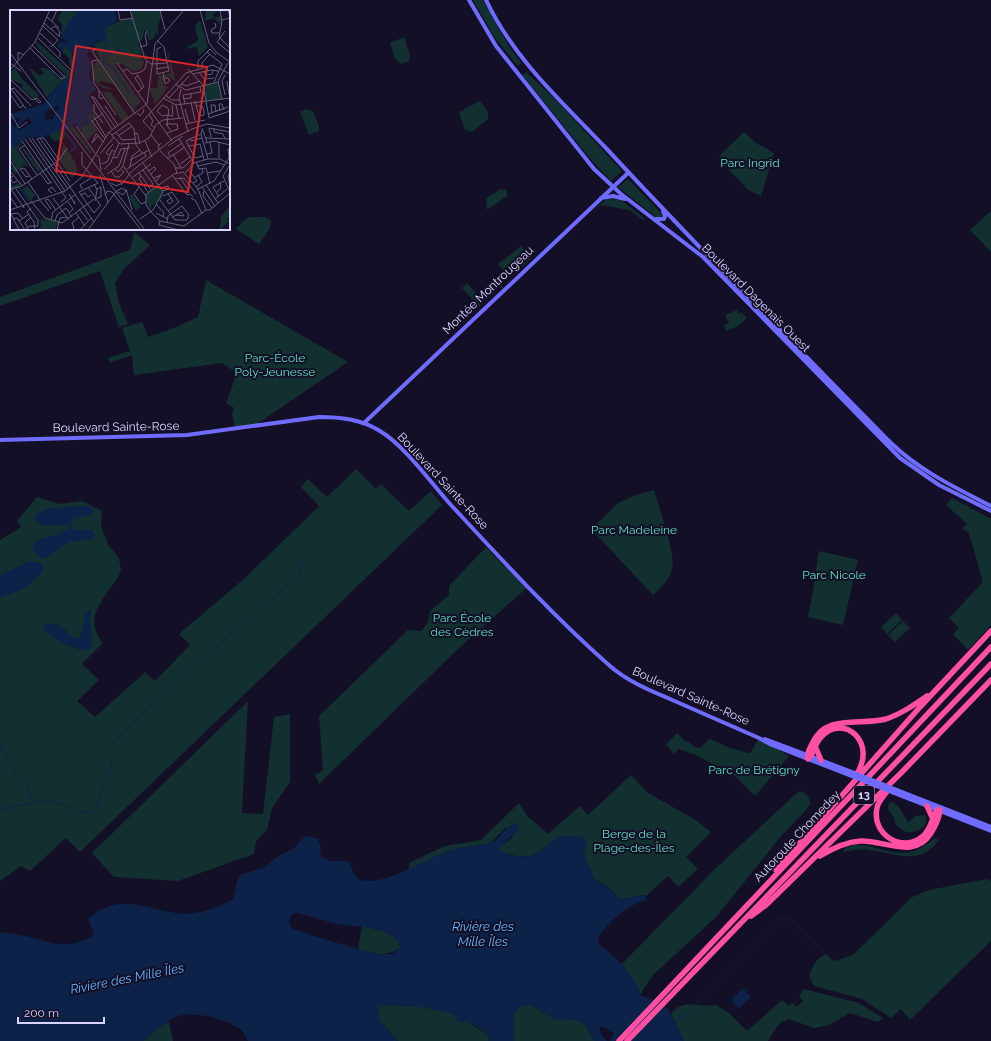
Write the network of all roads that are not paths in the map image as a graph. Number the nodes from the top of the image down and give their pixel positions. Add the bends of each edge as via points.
1 (468, 0) edge
2 (486, 0) edge
3 (628, 173) junction
4 (612, 187) junction
5 (601, 198) junction
6 (627, 199) junction
7 (661, 207) junction
8 (649, 216) junction
9 (364, 423) junction
10 (0, 440) edge
11 (991, 506) edge
12 (991, 511) edge
13 (991, 631) edge
14 (991, 647) edge
15 (991, 664) edge
16 (991, 680) edge
17 (991, 684) edge
18 (937, 689) junction
19 (971, 700) junction
20 (815, 746) junction
21 (809, 756) junction
22 (821, 760) junction
23 (902, 772) junction
24 (851, 774) junction
25 (847, 789) junction
26 (895, 791) junction
27 (927, 806) junction
28 (939, 809) junction
29 (933, 818) junction
30 (991, 827) edge
31 (991, 831) edge
32 (810, 862) junction
33 (749, 904) junction
34 (736, 927) junction
35 (670, 992) junction
36 (619, 1041) edge
37 (627, 1041) edge

1 - 4 street, Boulevard Dagenais Ouest via 499,50 592,166
2 - 3 street, Boulevard Dagenais Ouest via 502,29 528,66
3 - 4 street, Montée Montrougeau
3 - 7 street, Boulevard Dagenais Ouest
4 - 5 street, Montée Montrougeau
4 - 6 street, Boulevard Dagenais Ouest
5 - 6 street via 613,196
5 - 9 street, Montée Montrougeau
6 - 8 street, Boulevard Dagenais Ouest
7 - 8 street via 665,216 663,220
7 - 11 street, Boulevard Dagenais Ouest via 895,447 936,477
8 - 12 street, Boulevard Dagenais Ouest via 703,257 900,458 939,485
9 - 10 street, Boulevard Sainte-Rose via 319,416 187,435
9 - 21 street, Boulevard Sainte-Rose via 380,431 401,450 542,600 610,666 645,688 759,738
13 - 18 highway
14 - 33 highway, Autoroute Chomedey / 13
15 - 34 highway, Autoroute Chomedey / 13
16 - 19 highway
17 - 19 highway
18 - 21 highway via 908,709 890,717 826,726 816,736
18 - 25 highway
19 - 23 highway
20 - 21 highway
20 - 22 highway
20 - 25 highway via 823,735 836,729 848,730 860,739 864,748 864,760
21 - 22 street, Boulevard Sainte-Rose
21 - 24 street, Boulevard Sainte-Rose
22 - 24 street, Boulevard Sainte-Rose
23 - 29 highway via 877,806 876,818 881,830 892,840 909,843 925,834
23 - 32 highway
24 - 26 street, Boulevard Sainte-Rose, bridge
25 - 33 highway
26 - 27 street, Boulevard Sainte-Rose
26 - 28 street, Boulevard Sainte-Rose
27 - 28 street, Boulevard Sainte-Rose
27 - 29 highway
28 - 29 highway
28 - 30 street, Boulevard Sainte-Rose
28 - 31 street, Boulevard Sainte-Rose
28 - 32 highway via 931,834 915,846 902,848 873,841 852,842 833,848
32 - 34 highway via 766,905
33 - 35 highway, Autoroute Chomedey / 13
34 - 35 highway, Autoroute Chomedey / 13
35 - 36 highway, Autoroute Chomedey / 13
35 - 37 highway, Autoroute Chomedey / 13

